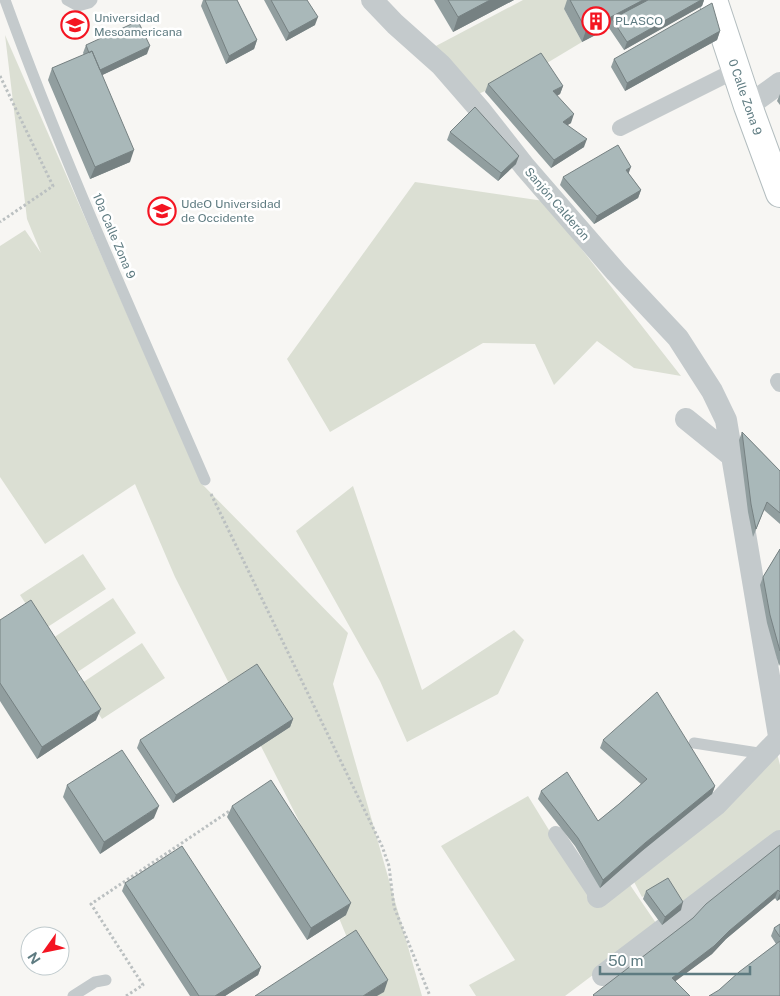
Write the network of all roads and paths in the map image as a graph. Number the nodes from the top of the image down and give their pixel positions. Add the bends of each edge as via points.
1 (5, 0) edge
2 (67, 0) edge
3 (92, 0) edge
4 (372, 0) edge
5 (712, 0) edge
6 (736, 70) junction
7 (0, 76) edge
8 (780, 83) edge
9 (748, 106) junction
10 (620, 128) dead end
11 (780, 193) edge
12 (0, 222) edge
13 (686, 419) dead end
14 (733, 457) junction
15 (205, 480) joint
16 (694, 743) dead end
17 (775, 745) edge
18 (231, 810) dead end
19 (556, 834) dead end
20 (780, 841) edge
21 (598, 897) joint
22 (603, 975) dead end
23 (106, 980) dead end
24 (73, 996) edge
25 (126, 996) edge
26 (430, 996) edge

1 - 15 lane, 10a Calle Zona 9 via 83,197
2 - 3 lane via 78,6
4 - 14 street, Sanjón Calderón via 441,65 524,168 678,338 712,391 726,420
5 - 6 main road, 0 Calle Zona 9
6 - 9 main road, 0 Calle Zona 9
6 - 10 street
7 - 12 path via 53,186
8 - 9 street
9 - 11 main road, 0 Calle Zona 9
13 - 14 street
14 - 17 street, Sanjón Calderón
15 - 26 path via 382,846 389,866 394,907
16 - 17 lane
17 - 21 street via 717,804
18 - 25 path via 91,904 143,985
19 - 21 street
20 - 22 street
23 - 24 lane via 95,982

